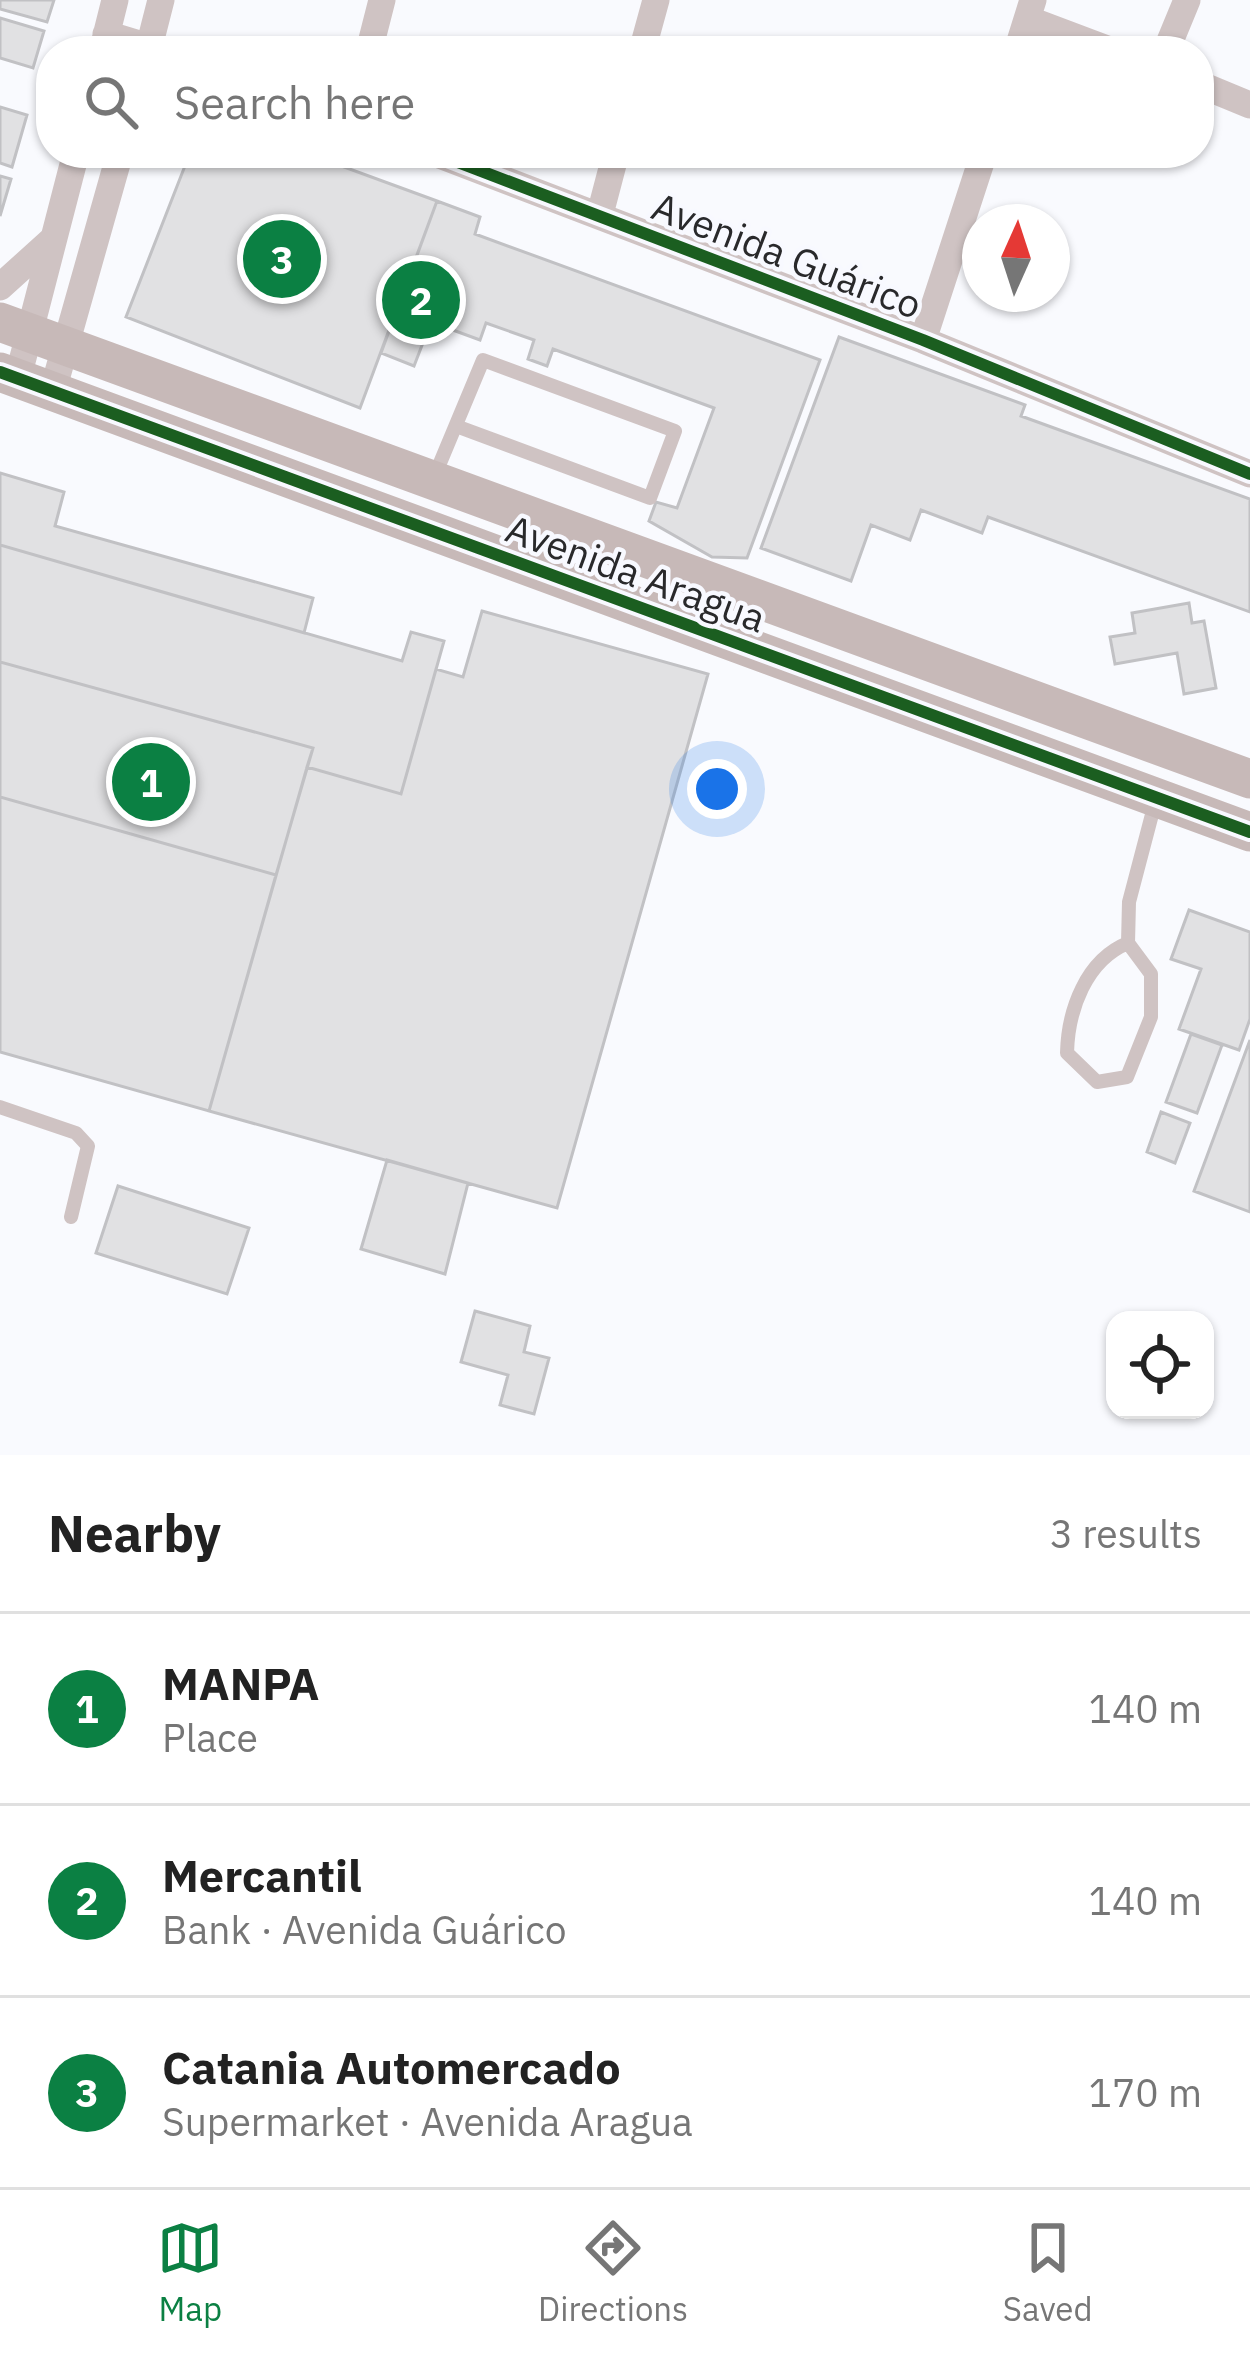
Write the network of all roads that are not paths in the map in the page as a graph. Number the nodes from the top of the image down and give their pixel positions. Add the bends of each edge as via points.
1 (115, 0) edge
2 (161, 0) edge
3 (382, 0) edge
4 (656, 0) edge
5 (1187, 0) edge
6 (1030, 10) edge
7 (106, 36) edge
8 (155, 36) edge
9 (372, 36) edge
10 (646, 36) edge
11 (1082, 36) edge
12 (1172, 36) edge
13 (1214, 90) edge
14 (1250, 105) edge
15 (72, 168) edge
16 (116, 168) edge
17 (475, 168) edge
18 (612, 168) edge
19 (979, 168) edge
20 (600, 214) junction
21 (55, 237) junction
22 (0, 287) edge
23 (15, 326) edge
24 (923, 340) junction
25 (68, 343) junction
26 (24, 380) edge
27 (456, 426) junction
28 (1250, 474) edge
29 (433, 480) junction
30 (1250, 779) edge
31 (1156, 798) junction
32 (1250, 832) edge
33 (1128, 943) junction
34 (0, 1106) edge
35 (71, 1216) dead end

1 - 7 street
2 - 8 street
3 - 9 street
4 - 10 street
5 - 12 street
6 - 11 street
13 - 14 street
15 - 21 street
16 - 25 street
17 - 20 street, Avenida Guárico
18 - 20 street
19 - 24 street
20 - 24 street, Avenida Guárico
21 - 22 street
21 - 23 street
23 - 25 street, Avenida Aragua
23 - 26 street
24 - 28 street, Avenida Guárico
25 - 26 street
25 - 29 street, Avenida Aragua
26 - 31 street, Avenida Aragua
27 - 27 lane via 483,360 675,430 650,499
27 - 29 lane
29 - 30 street, Avenida Aragua
31 - 32 street, Avenida Aragua
31 - 33 lane via 1129,902
33 - 33 lane via 1150,974 1151,1017 1127,1077 1097,1082 1067,1053 1067,1030 1094,968
34 - 35 lane via 76,1133 88,1146

